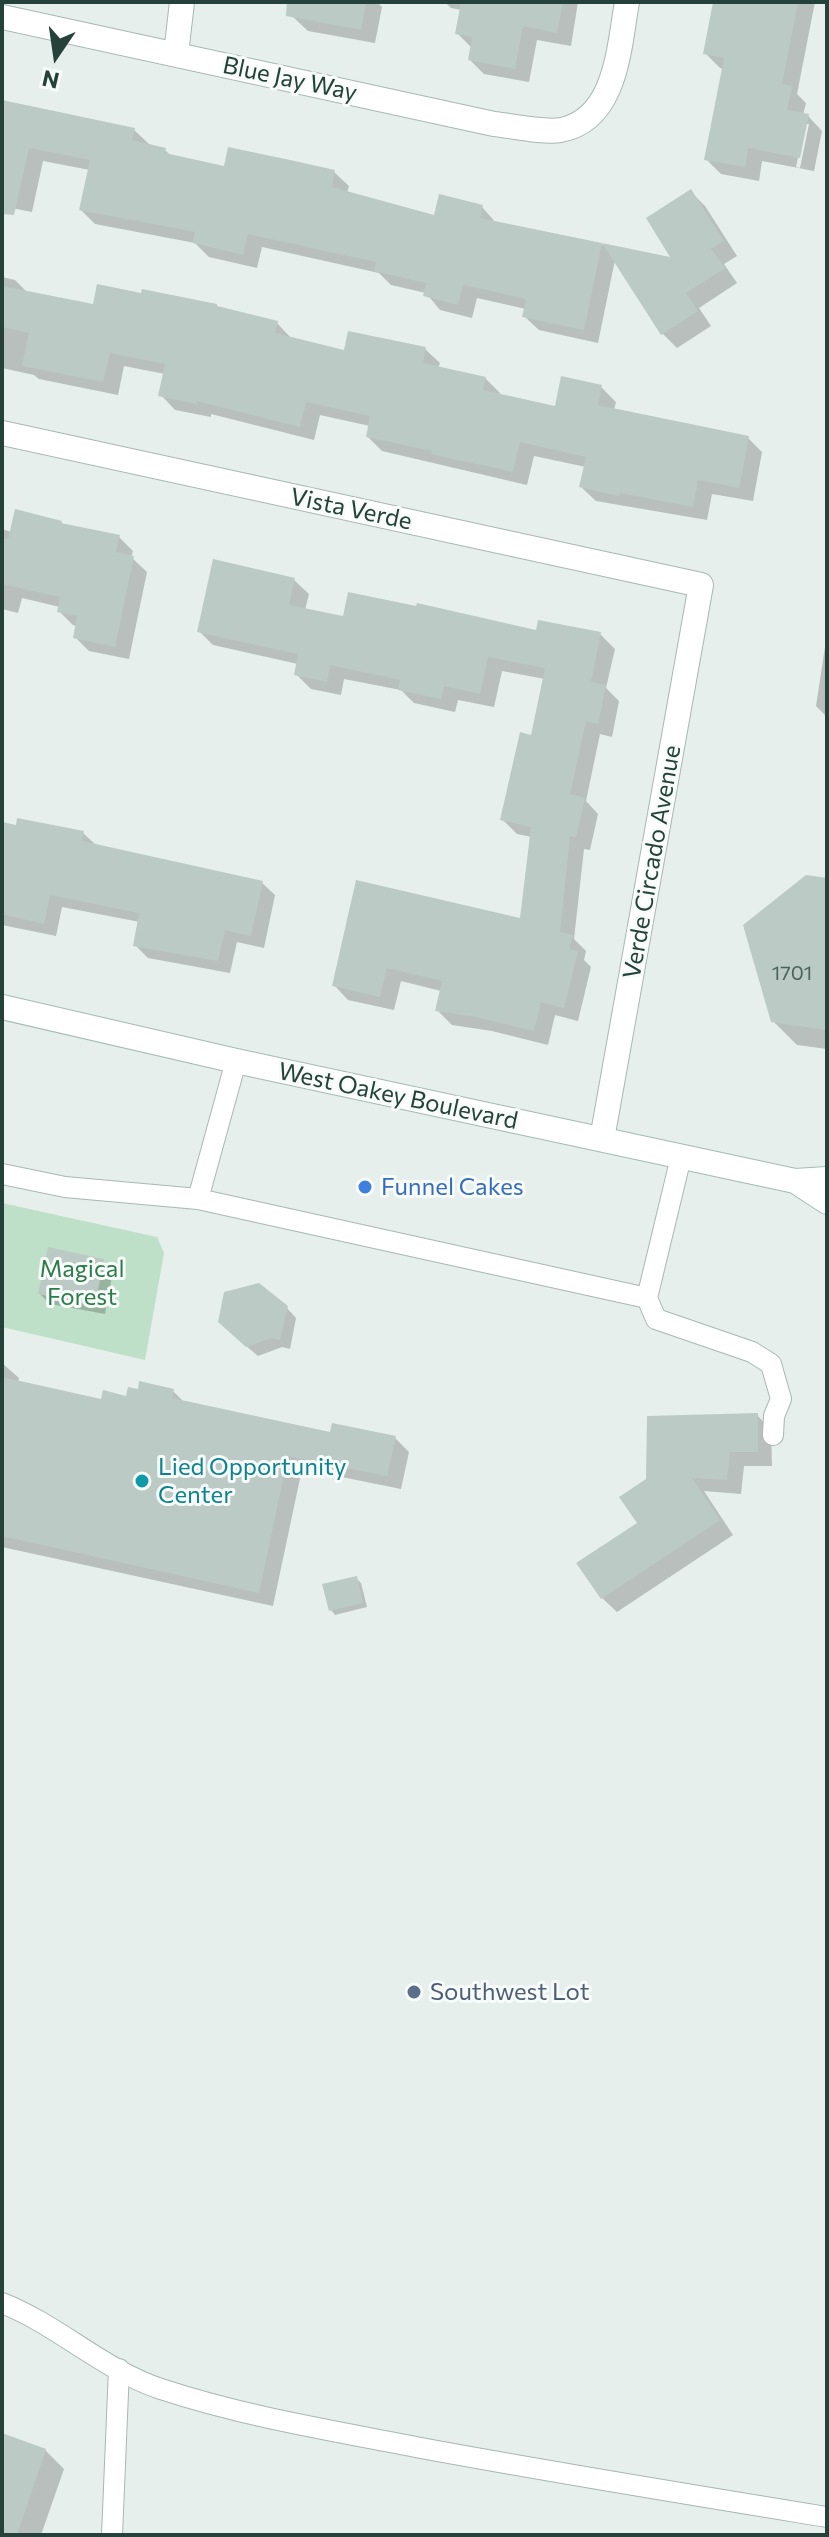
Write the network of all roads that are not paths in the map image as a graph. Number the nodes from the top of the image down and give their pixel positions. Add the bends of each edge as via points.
1 (182, 2) edge
2 (627, 2) edge
3 (2, 17) edge
4 (176, 54) junction
5 (2, 433) edge
6 (701, 585) joint
7 (2, 1007) edge
8 (236, 1061) junction
9 (602, 1139) junction
10 (681, 1157) junction
11 (2, 1174) edge
12 (827, 1179) edge
13 (795, 1181) junction
14 (198, 1199) junction
15 (827, 1202) edge
16 (647, 1298) junction
17 (773, 1435) dead end
18 (2, 2303) edge
19 (119, 2369) junction
20 (827, 2517) edge
21 (112, 2535) edge

1 - 4 street
2 - 4 street, Blue Jay Way via 614,78 596,111 560,130 494,124
3 - 4 street, Blue Jay Way
5 - 6 street, Vista Verde
6 - 9 street, Verde Circado Avenue
7 - 8 street, West Oakey Boulevard
8 - 9 street, West Oakey Boulevard
8 - 14 lane
9 - 10 street, West Oakey Boulevard
10 - 13 street, West Oakey Boulevard
10 - 16 lane
11 - 14 lane via 65,1187
12 - 13 street, West Oakey Boulevard
13 - 15 street, West Oakey Boulevard
14 - 16 lane
16 - 17 lane via 656,1319 752,1352 771,1364 781,1399
18 - 19 lane
19 - 20 lane via 157,2388 272,2420
19 - 21 lane

